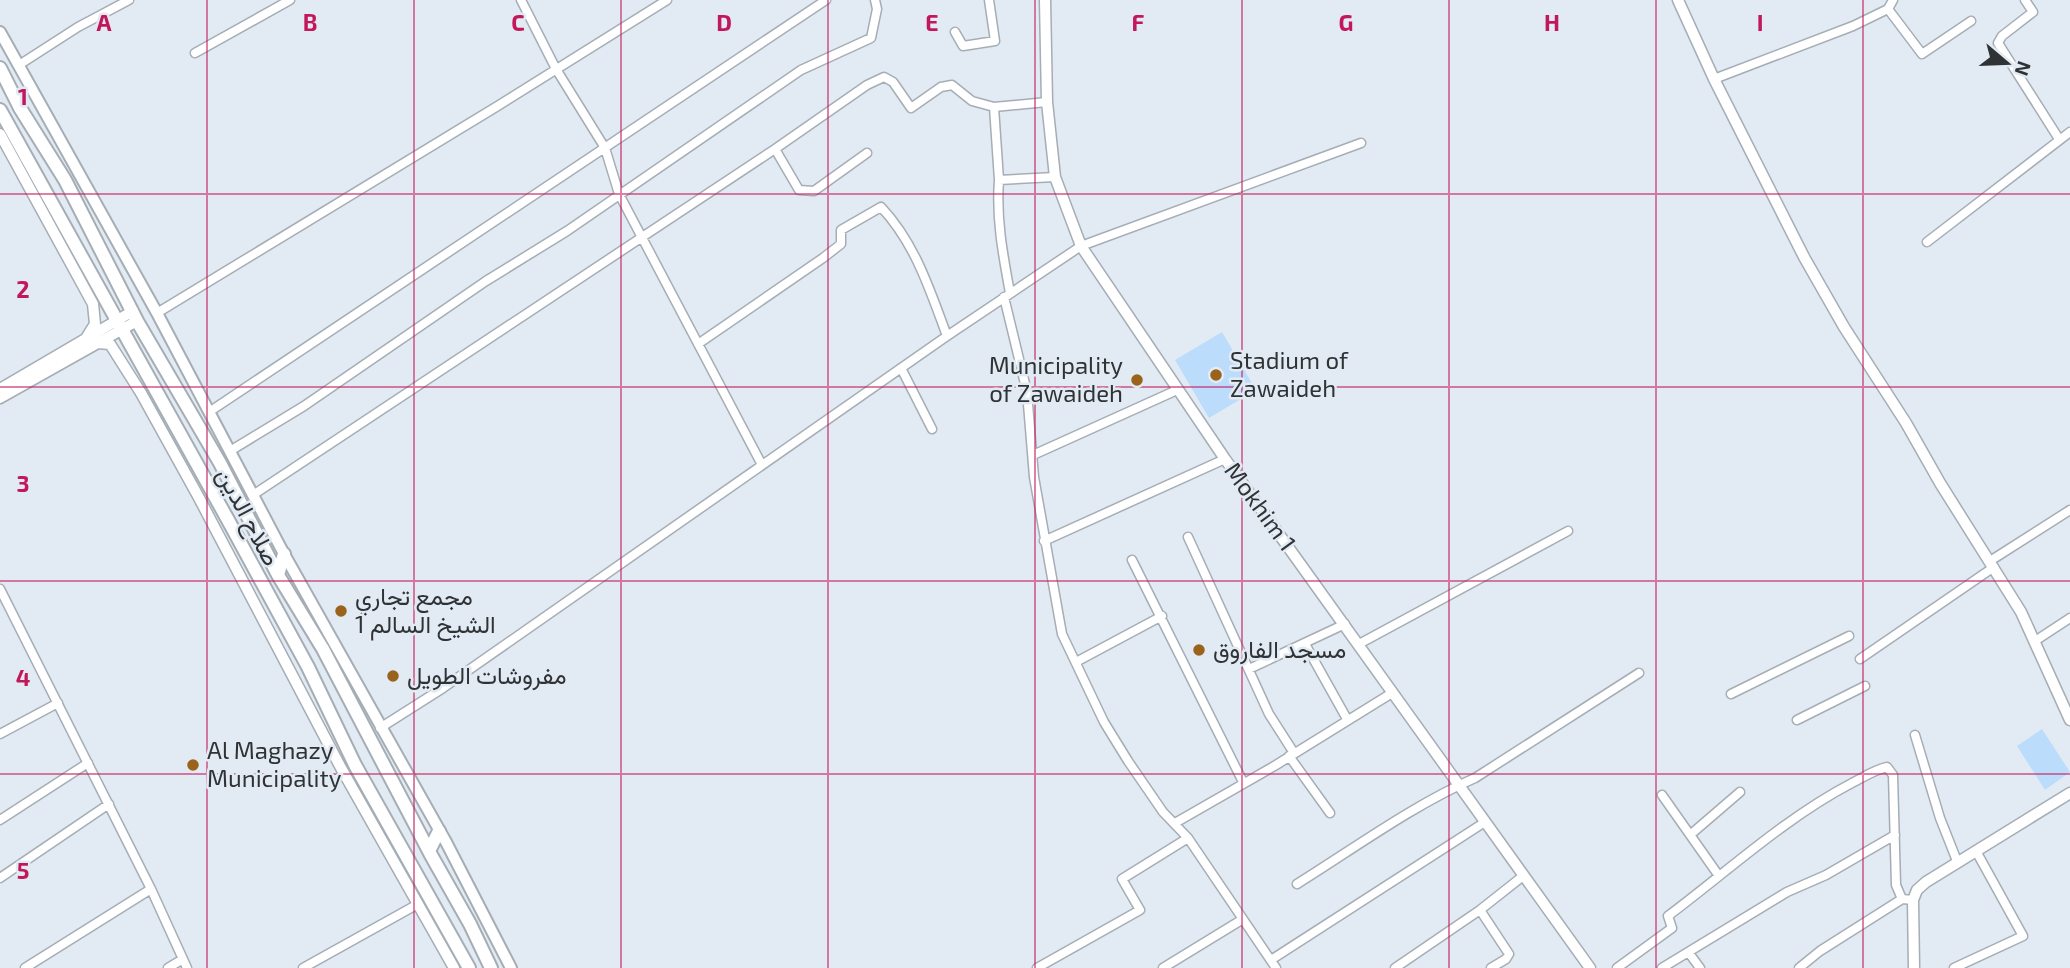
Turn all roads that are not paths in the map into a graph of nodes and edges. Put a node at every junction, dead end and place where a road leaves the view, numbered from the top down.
1 (129, 0) edge
2 (290, 0) edge
3 (521, 0) edge
4 (667, 0) edge
5 (826, 0) edge
6 (876, 0) edge
7 (989, 0) edge
8 (1045, 0) edge
9 (1678, 0) edge
10 (1893, 0) edge
11 (2025, 0) edge
12 (1888, 9) junction
13 (1971, 21) dead end
14 (0, 32) edge
15 (955, 32) dead end
16 (195, 53) dead end
17 (19, 65) junction
18 (0, 68) edge
19 (556, 69) junction
20 (1714, 79) junction
21 (1047, 102) junction
22 (994, 107) junction
23 (2, 119) edge
24 (2070, 132) edge
25 (0, 134) edge
26 (2059, 139) junction
27 (1361, 143) dead end
28 (605, 148) junction
29 (775, 149) junction
30 (867, 153) dead end
31 (1055, 177) junction
32 (999, 180) junction
33 (619, 194) junction
34 (642, 237) junction
35 (1927, 242) dead end
36 (1080, 246) junction
37 (1007, 295) junction
38 (157, 313) junction
39 (135, 316) junction
40 (119, 325) junction
41 (947, 336) junction
42 (85, 340) junction
43 (97, 343) junction
44 (698, 344) junction
45 (901, 368) junction
46 (0, 388) edge
47 (1177, 390) junction
48 (0, 398) edge
49 (209, 412) junction
50 (932, 429) dead end
51 (230, 451) junction
52 (1033, 455) junction
53 (1225, 458) junction
54 (762, 465) junction
55 (253, 495) junction
56 (2070, 510) edge
57 (1568, 531) dead end
58 (1188, 537) dead end
59 (1044, 541) junction
60 (284, 554) junction
61 (1132, 560) dead end
62 (1992, 564) junction
63 (278, 575) junction
64 (0, 589) edge
65 (1162, 617) junction
66 (2070, 618) edge
67 (1345, 624) junction
68 (1849, 636) dead end
69 (2035, 641) junction
70 (1305, 644) junction
71 (1359, 644) junction
72 (1860, 659) dead end
73 (1076, 662) junction
74 (1250, 669) junction
75 (1639, 673) dead end
76 (1865, 686) dead end
77 (1392, 692) junction
78 (1731, 694) dead end
79 (58, 703) junction
80 (1347, 719) junction
81 (1797, 720) dead end
82 (2070, 720) edge
83 (380, 728) junction
84 (0, 734) edge
85 (1916, 735) dead end
86 (1292, 755) junction
87 (88, 763) junction
88 (1243, 782) junction
89 (1459, 785) junction
90 (1740, 792) dead end
91 (2070, 793) edge
92 (1662, 795) dead end
93 (109, 804) junction
94 (1330, 813) dead end
95 (0, 820) edge
96 (1175, 822) junction
97 (1485, 822) junction
98 (439, 831) junction
99 (1690, 835) junction
100 (1895, 835) junction
101 (1188, 838) junction
102 (429, 851) junction
103 (1976, 851) junction
104 (1957, 861) junction
105 (1522, 876) junction
106 (1719, 876) junction
107 (0, 878) edge
108 (1297, 884) dead end
109 (151, 889) junction
110 (1902, 899) junction
111 (1913, 900) junction
112 (418, 904) junction
113 (1480, 910) junction
114 (1243, 919) junction
115 (1689, 953) junction
116 (183, 959) junction
117 (1273, 964) edge
118 (36, 965) edge
119 (25, 968) edge
120 (168, 968) edge
121 (187, 968) edge
122 (303, 968) edge
123 (454, 968) edge
124 (469, 968) edge
125 (491, 968) edge
126 (511, 968) edge
127 (1037, 968) edge
128 (1163, 968) edge
129 (1395, 968) edge
130 (1491, 968) edge
131 (1590, 968) edge
132 (1617, 968) edge
133 (1662, 968) edge
134 (1700, 968) edge
135 (1799, 968) edge
136 (1914, 968) edge
137 (1954, 968) edge

1 - 17 street
2 - 16 street
3 - 19 street
4 - 19 street
5 - 28 street
6 - 33 street
7 - 15 street
8 - 21 street, Mokhim 1
9 - 20 street
10 - 12 street
11 - 26 street
12 - 13 street
12 - 20 street
14 - 17 main road
17 - 38 main road
18 - 39 highway, صلاح الدين
19 - 28 street
19 - 38 street
20 - 62 street
21 - 22 street
21 - 31 street, Mokhim 1
22 - 29 street
22 - 32 street
23 - 40 highway, صلاح الدين
24 - 26 street
25 - 42 street
26 - 35 street
27 - 36 street
28 - 33 street
28 - 49 street
29 - 30 street
29 - 34 street
31 - 32 street
31 - 36 street, Mokhim 1
32 - 37 street
33 - 34 street
33 - 51 street
34 - 44 street
34 - 55 street
36 - 37 street
36 - 47 street, Mokhim 1
37 - 41 street
37 - 52 street
38 - 49 main road
39 - 40 street
39 - 63 highway, صلاح الدين
40 - 42 street
40 - 43 street
40 - 124 highway, صلاح الدين
41 - 44 street
41 - 45 street
42 - 46 street
43 - 48 street
43 - 112 street
44 - 54 street
45 - 50 street
45 - 54 street
47 - 52 street
47 - 53 street, Mokhim 1
49 - 51 main road
51 - 55 main road
52 - 59 street
53 - 59 street
53 - 67 street, Mokhim 1
54 - 83 street
55 - 60 main road
56 - 62 street
57 - 71 street
58 - 74 street
59 - 73 street
60 - 63 highway
60 - 83 main road
61 - 65 street
62 - 69 street
62 - 72 street
63 - 102 highway, صلاح الدين
64 - 79 street
65 - 73 street
65 - 88 street
66 - 69 street
67 - 70 street
67 - 71 street, Mokhim 1
68 - 78 street
69 - 82 street
70 - 74 street
70 - 80 street
71 - 77 street, Mokhim 1
73 - 96 street
74 - 86 street
75 - 89 street
76 - 81 street
77 - 80 street
77 - 89 street, Mokhim 1
79 - 84 street
79 - 87 street
80 - 86 street
83 - 98 main road
85 - 104 street
86 - 88 street
86 - 94 street
87 - 93 street
87 - 95 street
88 - 96 street
89 - 97 street, Mokhim 1
89 - 108 street
90 - 99 street
91 - 103 street
92 - 99 street
93 - 107 street
93 - 109 street
96 - 101 street
97 - 105 street, Mokhim 1
97 - 117 street
98 - 102 highway
98 - 126 main road
99 - 106 street
100 - 106 street
100 - 110 street
100 - 115 street
101 - 114 street
101 - 127 street
102 - 125 highway, صلاح الدين
103 - 104 street
103 - 137 street
104 - 111 street
105 - 113 street
105 - 131 street, Mokhim 1
106 - 132 street
109 - 116 street
109 - 118 street
110 - 111 street
110 - 135 street
111 - 136 street
112 - 122 street
112 - 123 street
113 - 129 street
113 - 130 street
114 - 117 street
114 - 128 street
115 - 133 street
115 - 134 street
116 - 120 street
116 - 121 street
118 - 119 street

